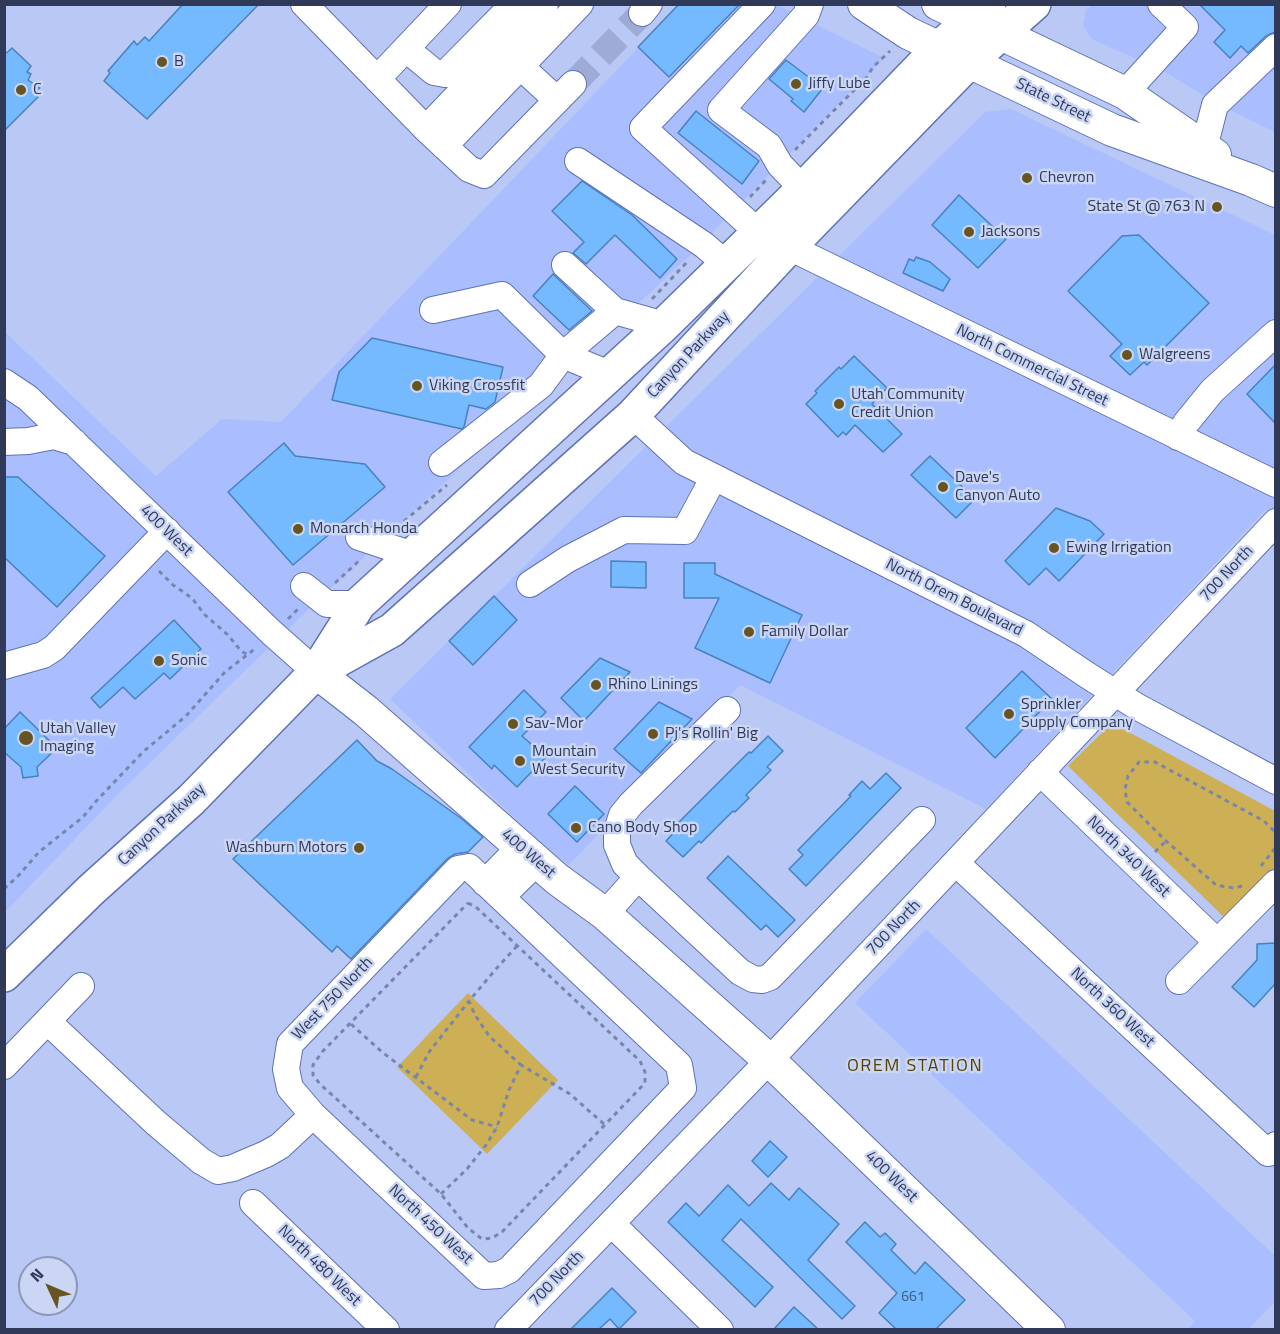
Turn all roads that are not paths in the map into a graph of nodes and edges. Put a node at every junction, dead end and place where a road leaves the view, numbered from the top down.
1 (304, 4) edge
2 (448, 4) edge
3 (514, 4) edge
4 (546, 4) edge
5 (580, 4) edge
6 (762, 4) edge
7 (810, 4) edge
8 (864, 4) edge
9 (938, 4) edge
10 (1034, 4) edge
11 (1161, 4) edge
12 (987, 20) edge
13 (940, 47) junction
14 (1275, 47) edge
15 (406, 49) junction
16 (502, 49) junction
17 (969, 62) junction
18 (521, 67) junction
19 (377, 79) junction
20 (1125, 93) junction
21 (435, 138) junction
22 (1204, 148) junction
23 (578, 161) dead end
24 (1263, 185) edge
25 (803, 189) junction
26 (758, 232) junction
27 (789, 247) junction
28 (726, 264) junction
29 (565, 265) dead end
30 (433, 310) dead end
31 (615, 311) junction
32 (664, 325) junction
33 (1275, 333) edge
34 (563, 355) junction
35 (609, 374) junction
36 (4, 382) edge
37 (633, 415) junction
38 (1178, 437) junction
39 (4, 442) edge
40 (74, 442) junction
41 (442, 463) dead end
42 (714, 477) junction
43 (1275, 484) edge
44 (1275, 522) edge
45 (166, 531) junction
46 (359, 537) dead end
47 (413, 555) junction
48 (530, 584) dead end
49 (304, 586) dead end
50 (359, 604) junction
51 (4, 666) edge
52 (316, 672) junction
53 (1115, 693) junction
54 (727, 710) dead end
55 (1040, 772) junction
56 (1275, 781) edge
57 (922, 820) dead end
58 (528, 855) junction
59 (956, 863) junction
60 (638, 877) junction
61 (1266, 877) edge
62 (493, 890) junction
63 (605, 915) junction
64 (1217, 942) junction
65 (4, 975) edge
66 (1179, 981) dead end
67 (81, 986) dead end
68 (48, 1022) junction
69 (769, 1060) junction
70 (4, 1066) edge
71 (313, 1115) junction
72 (1272, 1149) edge
73 (253, 1203) dead end
74 (612, 1224) junction
75 (523, 1256) junction
76 (552, 1284) junction
77 (386, 1329) edge
78 (508, 1329) edge
79 (720, 1329) edge
80 (1049, 1329) edge

1 - 19 street
2 - 15 street
3 - 15 street
4 - 16 street
5 - 18 street
6 - 26 street
7 - 25 street
8 - 13 main road, State Street
9 - 12 main road, State Street
10 - 12 highway, Canyon Parkway
11 - 20 street
12 - 13 highway, Canyon Parkway
12 - 17 highway, Canyon Parkway
12 - 20 main road, State Street
13 - 17 main road, State Street
13 - 25 highway, Canyon Parkway
14 - 22 street
15 - 19 street
16 - 18 street
16 - 21 street
17 - 24 main road, State Street
17 - 27 highway, Canyon Parkway
18 - 21 street
18 - 21 street
19 - 21 street
20 - 22 main road, State Street
22 - 24 main road, State Street
23 - 28 street
25 - 26 highway, Canyon Parkway
26 - 28 highway, Canyon Parkway
27 - 37 highway, Canyon Parkway
27 - 38 street, North Commercial Street
28 - 32 highway, Canyon Parkway
29 - 31 street
30 - 34 street
31 - 32 street
31 - 34 street
32 - 35 highway, Canyon Parkway
33 - 38 street
34 - 35 street
34 - 41 street
35 - 47 highway, Canyon Parkway
36 - 40 street, 400 West
37 - 42 street, North Orem Boulevard
37 - 52 highway, Canyon Parkway
38 - 43 street, North Commercial Street
39 - 40 street
40 - 45 street, 400 West
42 - 48 street
42 - 53 street, North Orem Boulevard
44 - 53 street, 700 North
45 - 51 street
45 - 52 street, 400 West
46 - 47 street
47 - 50 highway, Canyon Parkway
49 - 50 street
50 - 52 highway, Canyon Parkway
52 - 58 main road, 400 West
52 - 65 highway, Canyon Parkway
53 - 55 street, 700 North
53 - 56 street, North Orem Boulevard
54 - 60 street
55 - 59 street, 700 North
55 - 64 street, North 340 West
57 - 60 street
58 - 62 street
58 - 63 main road, 400 West
59 - 69 street, 700 North
59 - 72 street, North 360 West
60 - 63 street
61 - 64 street
62 - 71 street, West 750 North
62 - 75 street
63 - 69 main road, 400 West
64 - 66 street
67 - 68 street
68 - 70 street
68 - 71 street
69 - 74 street, 700 North
69 - 80 main road, 400 West
71 - 75 street, North 450 West
73 - 77 street, North 480 West
74 - 76 street, 700 North
74 - 79 street
75 - 76 street
76 - 78 street, 700 North

